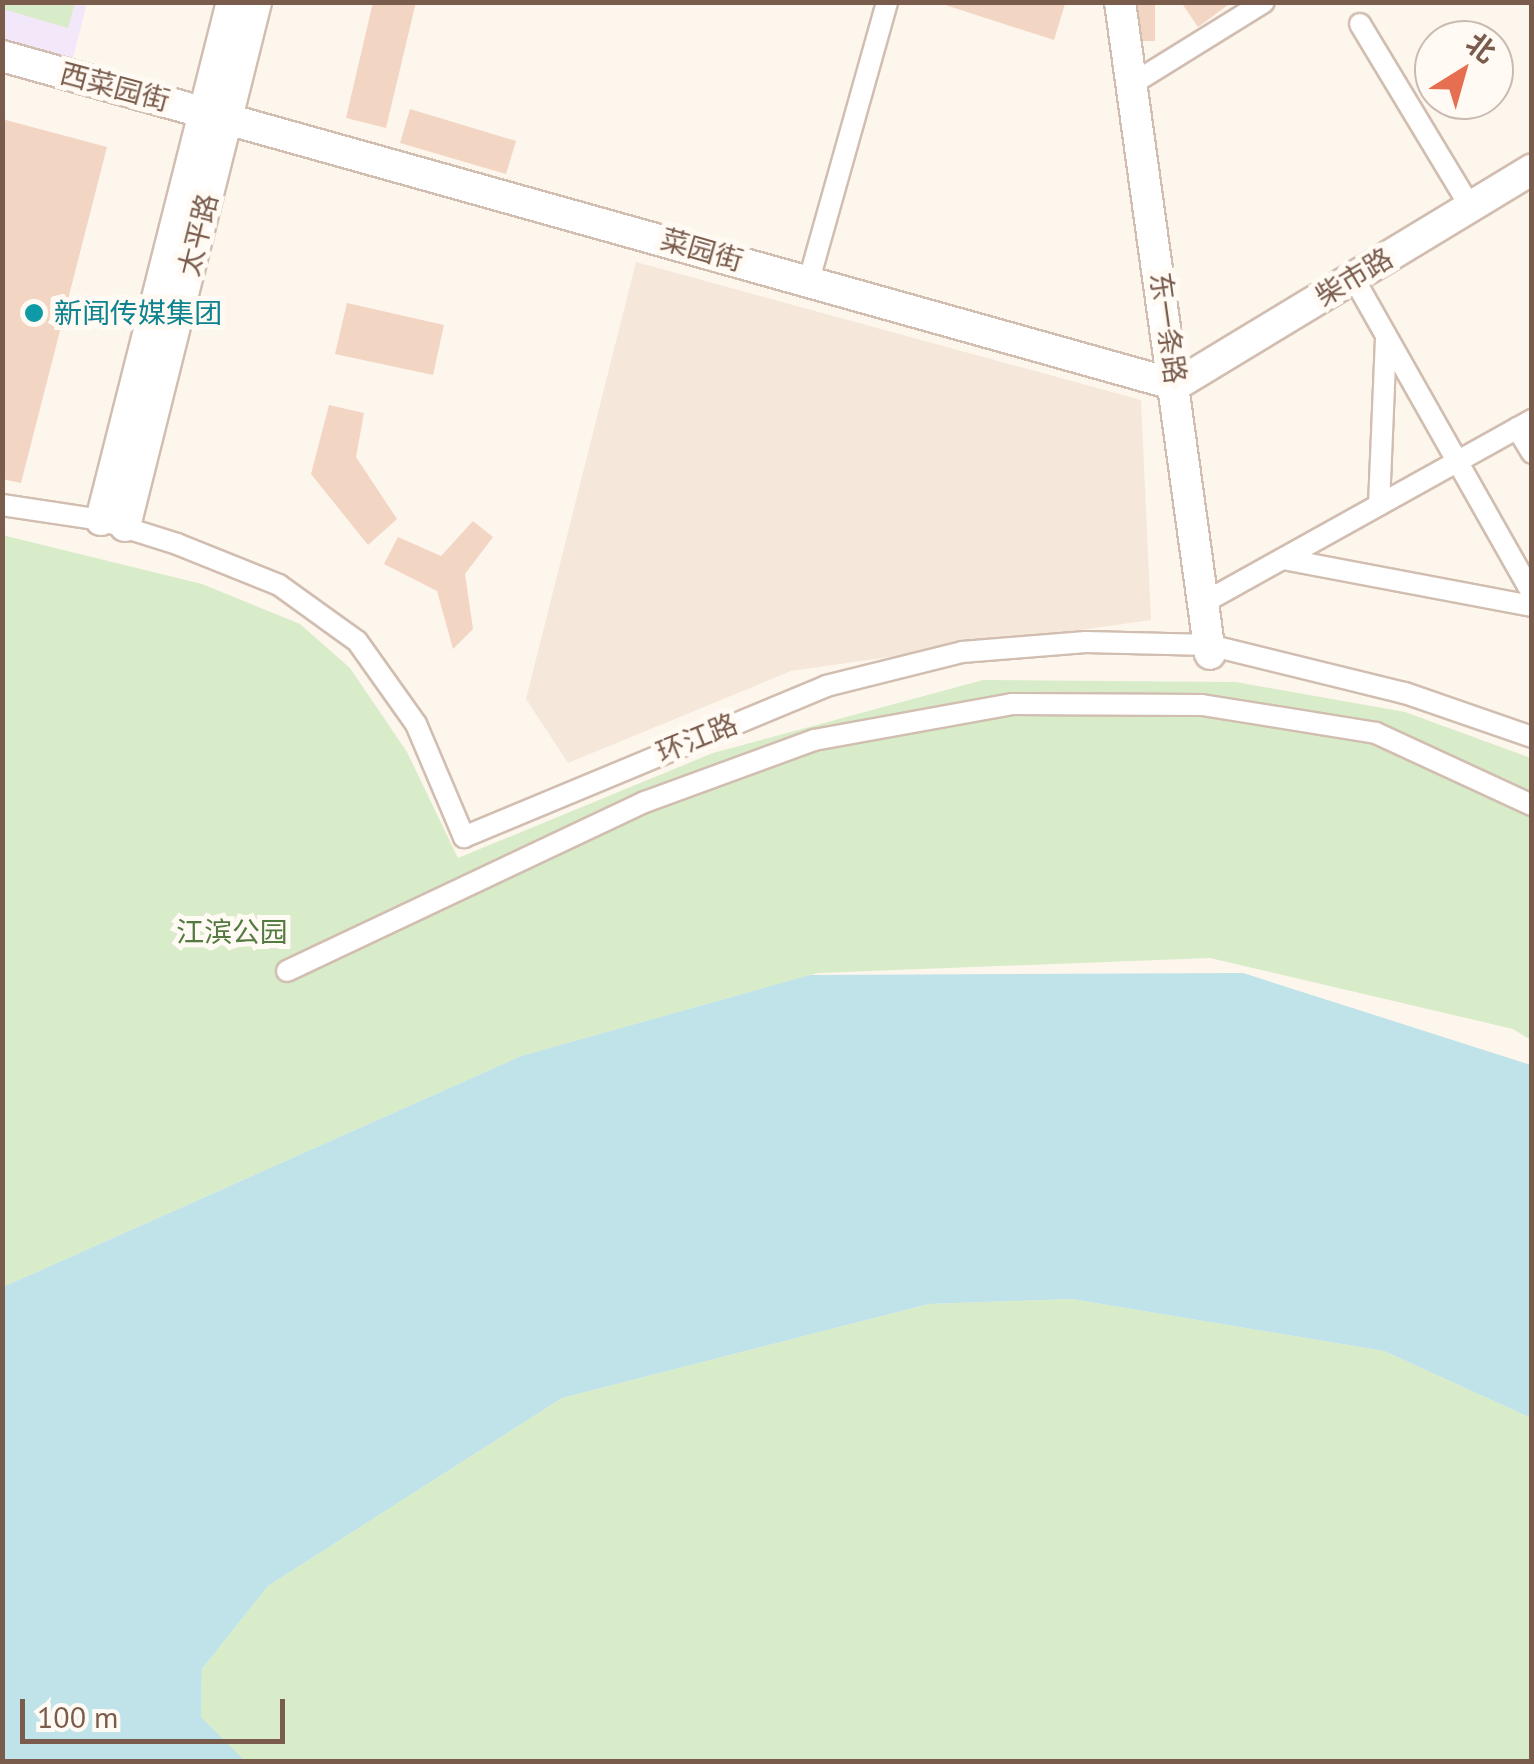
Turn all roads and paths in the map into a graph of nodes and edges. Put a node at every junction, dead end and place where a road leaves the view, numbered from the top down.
1 (232, 2) edge
2 (256, 2) edge
3 (887, 2) edge
4 (1120, 2) edge
5 (1264, 2) edge
6 (1360, 24) dead end
7 (2, 56) edge
8 (1132, 84) junction
9 (216, 114) junction
10 (1532, 169) edge
11 (1470, 206) junction
12 (1353, 277) junction
13 (809, 280) junction
14 (1386, 337) junction
15 (1176, 384) junction
16 (1524, 424) edge
17 (1532, 454) edge
18 (1456, 462) junction
19 (2, 505) edge
20 (1378, 505) junction
21 (113, 523) junction
22 (1282, 559) junction
23 (1532, 594) edge
24 (1204, 603) junction
25 (1532, 606) edge
26 (1209, 650) junction
27 (1532, 737) edge
28 (1532, 805) edge
29 (287, 971) dead end

1 - 9 street, 太平路
2 - 9 street, 太平路
3 - 13 street
4 - 8 street, 东一条路
5 - 8 street
6 - 11 street
7 - 9 street, 西菜园街
8 - 15 street, 东一条路
9 - 13 street, 菜园街
9 - 21 street, 太平路
10 - 11 street, 柴市路
11 - 12 street, 柴市路
12 - 14 street
12 - 15 street, 柴市路
13 - 15 street, 菜园街
14 - 18 street
14 - 20 street
15 - 24 street, 东一条路
16 - 17 street
16 - 18 street
18 - 20 street
18 - 23 street
19 - 21 street, 环江路
20 - 22 street
21 - 26 street, 环江路
22 - 24 street
22 - 25 street
24 - 26 street, 东一条路
26 - 27 street, 环江路
28 - 29 street

